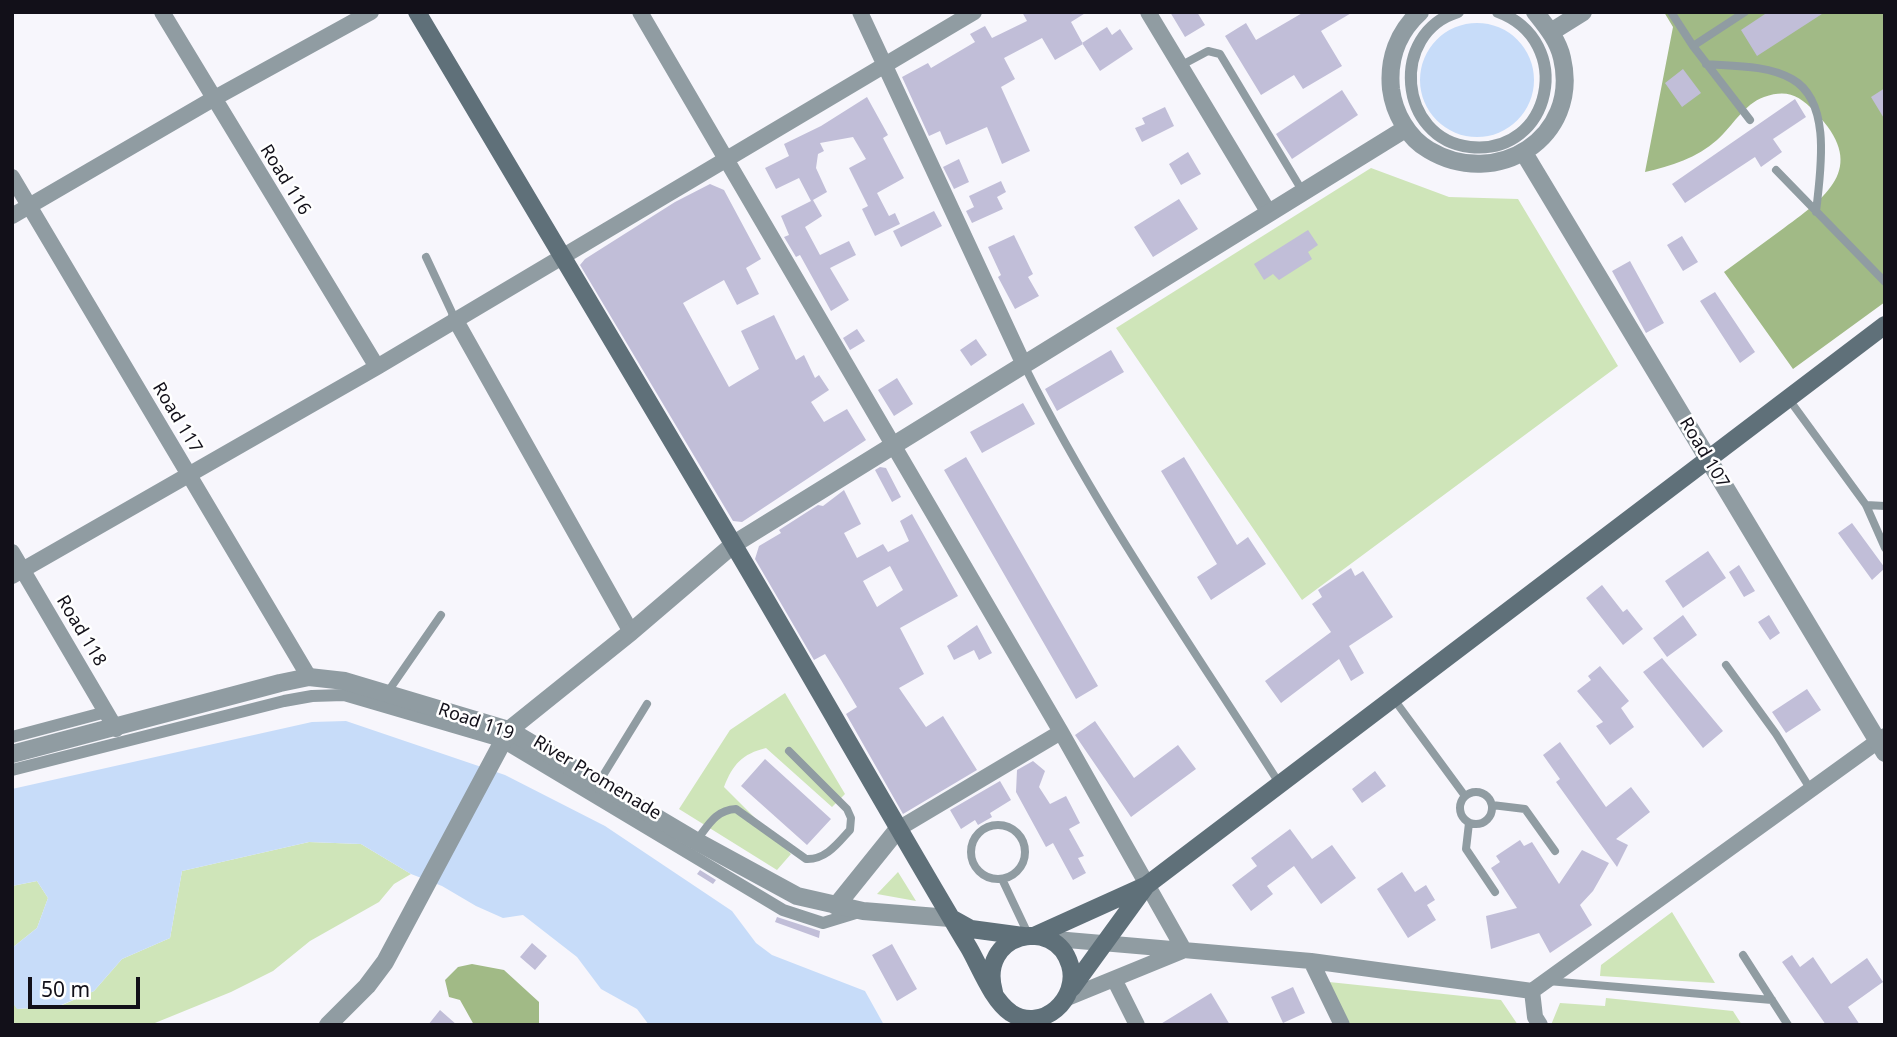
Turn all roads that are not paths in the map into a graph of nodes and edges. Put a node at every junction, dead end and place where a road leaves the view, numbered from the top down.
1 (162, 12) edge
2 (371, 12) edge
3 (417, 12) edge
4 (640, 12) edge
5 (860, 12) edge
6 (974, 12) edge
7 (1148, 12) edge
8 (1420, 12) edge
9 (1458, 12) edge
10 (1498, 12) edge
11 (1535, 12) edge
12 (1583, 12) edge
13 (1671, 12) edge
14 (1745, 12) edge
15 (1552, 32) junction
16 (1693, 46) junction
17 (1706, 64) junction
18 (1180, 65) junction
19 (886, 66) junction
20 (213, 99) junction
21 (1750, 120) dead end
22 (1405, 129) junction
23 (1524, 153) junction
24 (725, 162) junction
25 (1776, 170) dead end
26 (12, 177) edge
27 (1303, 192) junction
28 (29, 206) junction
29 (1816, 212) junction
30 (1269, 213) junction
31 (12, 216) edge
32 (426, 257) dead end
33 (561, 257) junction
34 (1885, 282) edge
35 (456, 319) junction
36 (1885, 325) edge
37 (1024, 365) junction
38 (377, 367) junction
39 (1788, 398) junction
40 (892, 446) junction
41 (1708, 459) junction
42 (188, 474) junction
43 (1866, 505) junction
44 (1885, 506) edge
45 (734, 544) junction
46 (1885, 548) edge
47 (12, 552) edge
48 (18, 573) edge
49 (441, 615) dead end
50 (631, 632) junction
51 (1726, 665) dead end
52 (309, 677) junction
53 (387, 693) junction
54 (1393, 698) junction
55 (647, 704) dead end
56 (106, 712) junction
57 (116, 729) junction
58 (1061, 732) junction
59 (12, 737) edge
60 (503, 739) junction
61 (1882, 744) edge
62 (789, 751) dead end
63 (12, 754) edge
64 (12, 770) edge
65 (598, 783) junction
66 (1280, 785) junction
67 (1811, 790) junction
68 (1465, 796) junction
69 (1492, 805) junction
70 (1469, 823) junction
71 (898, 829) junction
72 (696, 841) junction
73 (1555, 851) dead end
74 (1002, 879) junction
75 (1147, 886) junction
76 (1495, 892) dead end
77 (836, 906) junction
78 (863, 911) junction
79 (950, 918) junction
80 (1032, 937) junction
81 (1104, 942) junction
82 (1184, 950) junction
83 (1743, 955) dead end
84 (1311, 961) junction
85 (1114, 979) junction
86 (1548, 981) junction
87 (1532, 991) junction
88 (998, 998) junction
89 (1067, 998) junction
90 (1772, 1000) junction
91 (328, 1025) edge
92 (1014, 1025) edge
93 (1047, 1025) edge
94 (1137, 1025) edge
95 (1342, 1025) edge
96 (1540, 1025) edge
97 (1788, 1025) edge

1 - 20 street, Road 116
2 - 20 street
3 - 33 main road
4 - 24 street
5 - 19 street
6 - 19 street
7 - 18 street
8 - 22 street
9 - 10 street
11 - 15 street
12 - 15 street
13 - 16 lane
14 - 16 lane
15 - 23 street
16 - 17 lane
17 - 21 lane
17 - 29 lane
18 - 27 lane
18 - 30 street
19 - 24 street
19 - 37 street
20 - 28 street
20 - 38 street, Road 116
22 - 23 street
22 - 27 street
23 - 41 street, Road 107
24 - 33 street
24 - 40 street
25 - 29 lane
26 - 28 street, Road 117
27 - 30 street
28 - 31 street
28 - 42 street, Road 117
29 - 34 lane
30 - 37 street
32 - 35 lane
33 - 35 street
33 - 45 main road
35 - 38 street
35 - 50 street
36 - 39 main road
37 - 40 street
37 - 66 lane
38 - 42 street
39 - 41 main road
39 - 43 lane
40 - 45 street
40 - 58 street
41 - 54 main road
41 - 61 street, Road 107
42 - 48 street
42 - 52 street, Road 117
43 - 44 lane
43 - 46 lane
45 - 50 street
45 - 71 main road
47 - 48 street, Road 118
48 - 56 street, Road 118
49 - 53 lane
50 - 60 street
51 - 67 lane
52 - 53 street, Road 119
52 - 57 street, Road 119
53 - 60 street, Road 119
54 - 66 main road
54 - 68 lane
55 - 65 lane
56 - 57 street, Road 118
56 - 59 street
57 - 63 street, Road 119
58 - 71 street
58 - 75 street
60 - 64 street, River Promenade
60 - 65 street, Road 119
60 - 78 street, River Promenade
60 - 91 street
61 - 67 street
62 - 72 lane
65 - 72 street, Road 119
66 - 75 main road
67 - 86 street
68 - 69 lane
68 - 70 lane
69 - 70 lane
69 - 73 lane
70 - 76 lane
71 - 77 street
71 - 79 main road
72 - 77 street, Road 119
74 - 74 lane
74 - 80 lane
75 - 80 main road
75 - 81 main road
75 - 82 street
77 - 78 street, Road 119
78 - 79 street, Road 119
79 - 80 main road
79 - 88 main road
80 - 81 street
80 - 88 main road
80 - 89 main road
81 - 82 street
81 - 89 main road
82 - 84 street
82 - 85 street
83 - 90 lane
84 - 87 street
84 - 95 street
85 - 89 street
85 - 94 street
86 - 87 street
86 - 90 lane
87 - 96 street
88 - 89 main road
88 - 92 main road
89 - 93 main road
90 - 97 lane

